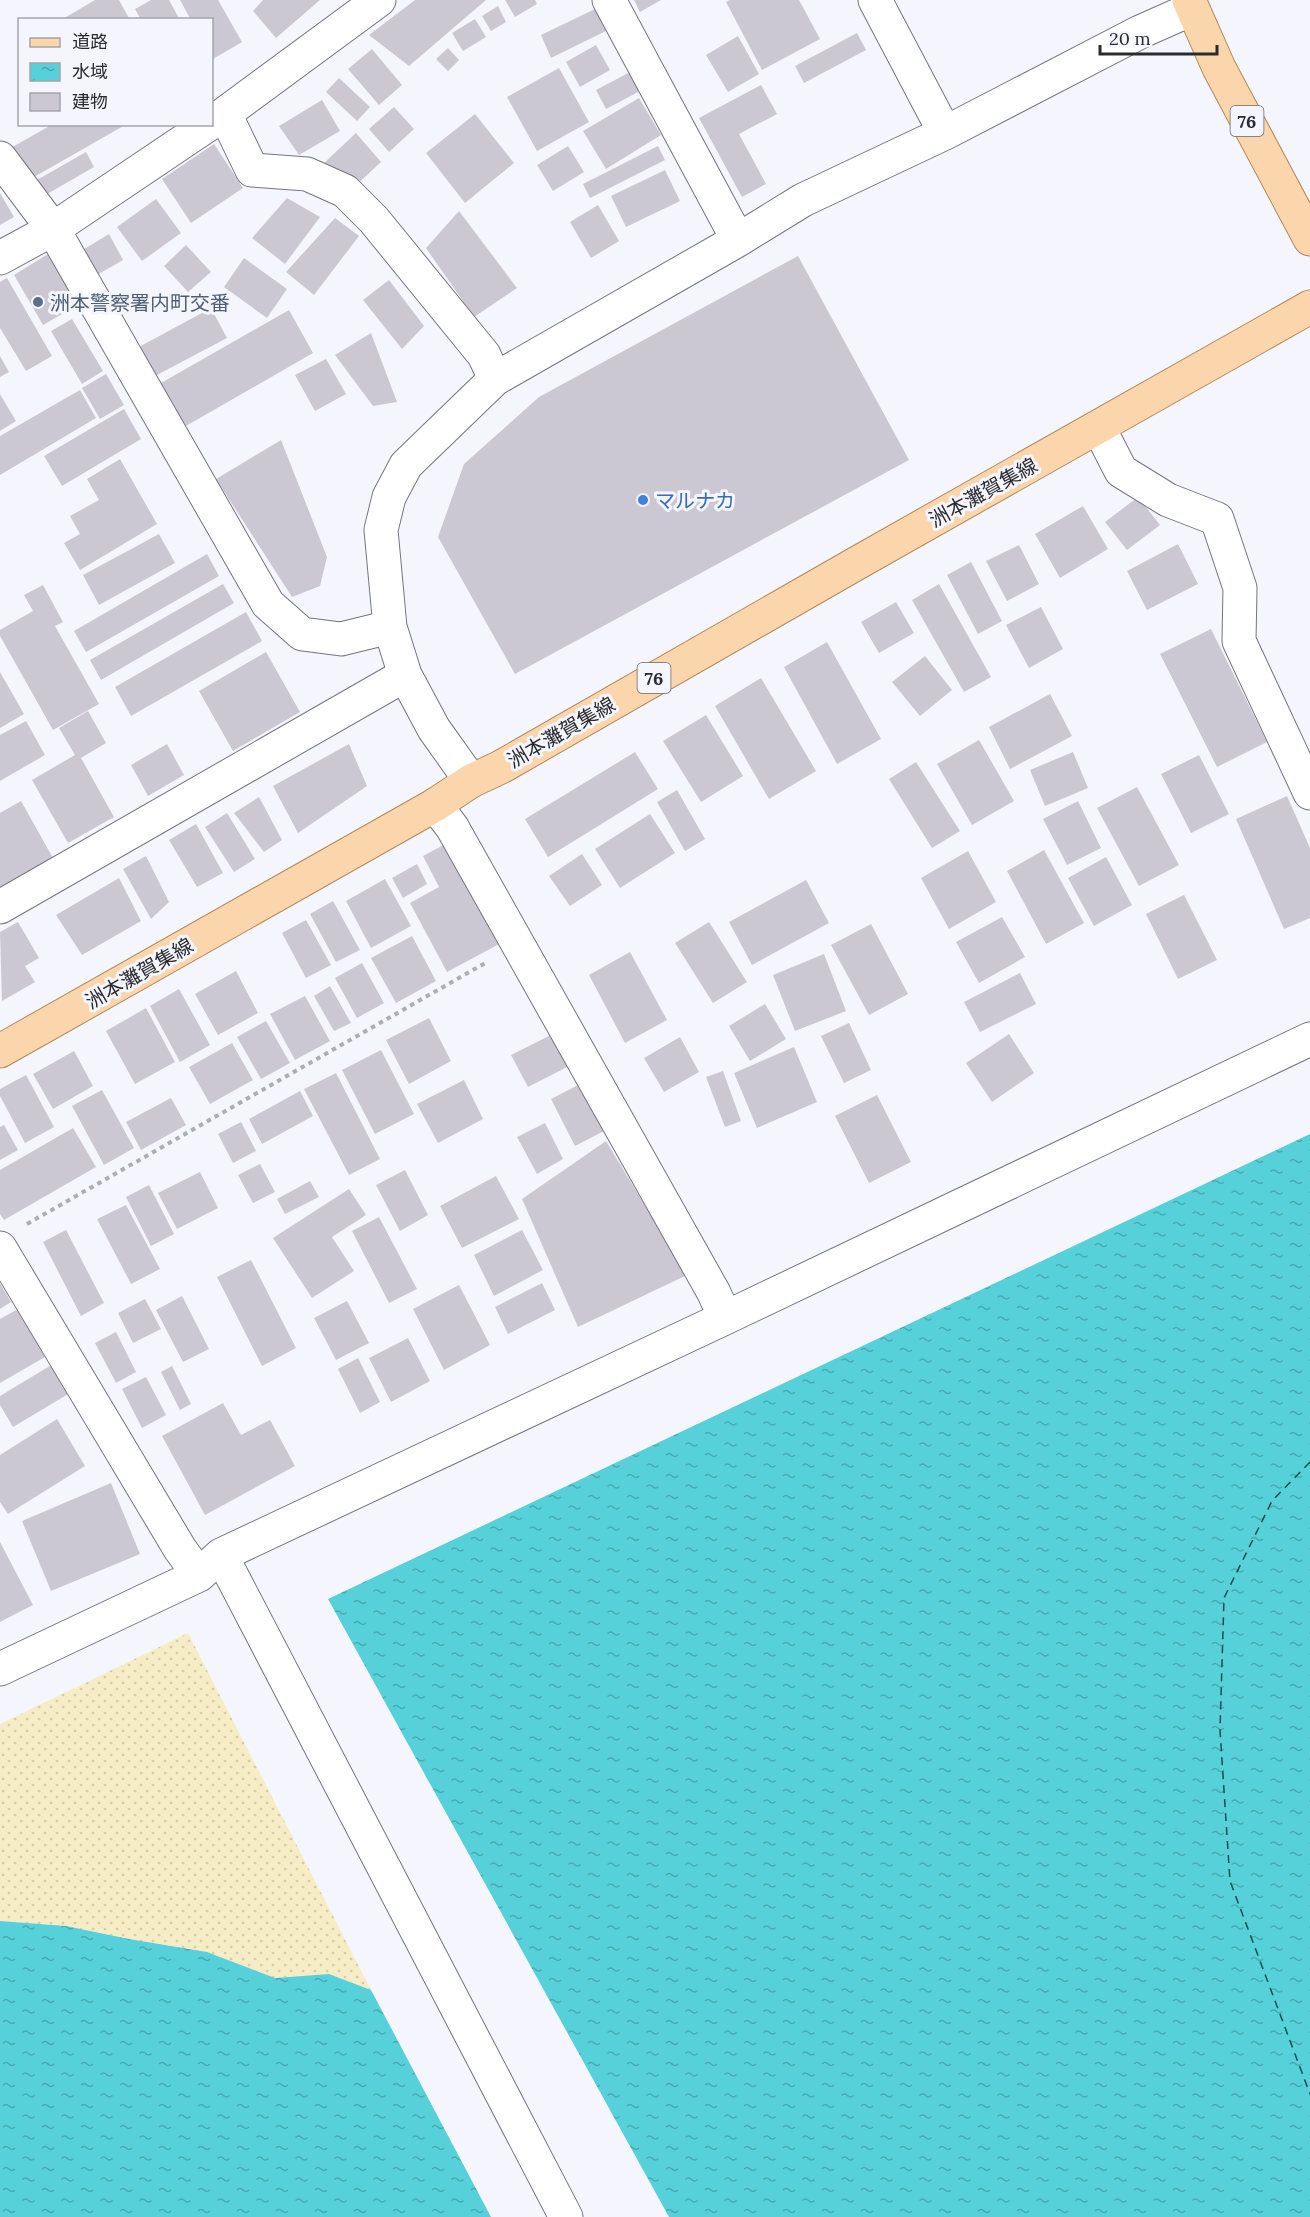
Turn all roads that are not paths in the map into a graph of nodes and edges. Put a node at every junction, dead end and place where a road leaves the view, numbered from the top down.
1 (379, 0) edge
2 (609, 0) edge
3 (875, 0) edge
4 (1190, 4) edge
5 (215, 120) edge
6 (206, 126) edge
7 (945, 133) junction
8 (0, 158) edge
9 (52, 229) junction
10 (1310, 239) edge
11 (738, 240) junction
12 (0, 258) edge
13 (1310, 307) edge
14 (495, 379) junction
15 (1099, 428) junction
16 (390, 627) junction
17 (405, 675) junction
18 (471, 781) junction
19 (1310, 793) edge
20 (435, 805) junction
21 (0, 907) edge
22 (1310, 1039) edge
23 (0, 1051) edge
24 (10, 1238) edge
25 (725, 1318) junction
26 (210, 1565) junction
27 (0, 1670) edge
28 (566, 2217) edge

1 - 5 street
2 - 11 street
3 - 7 street
4 - 7 street
4 - 10 main road, 76
5 - 14 street
6 - 9 street
7 - 11 street
8 - 9 street
9 - 12 street
9 - 16 street
11 - 14 street
13 - 15 main road, 洲本灘賀集線 / 76
14 - 16 street
15 - 18 main road, 洲本灘賀集線 / 76
15 - 19 street
16 - 17 street
17 - 18 street
17 - 21 street
18 - 20 main road, 洲本灘賀集線 / 76
20 - 23 main road, 洲本灘賀集線 / 76
20 - 25 street
22 - 25 street
24 - 26 street
25 - 26 street
26 - 27 street
26 - 28 street

